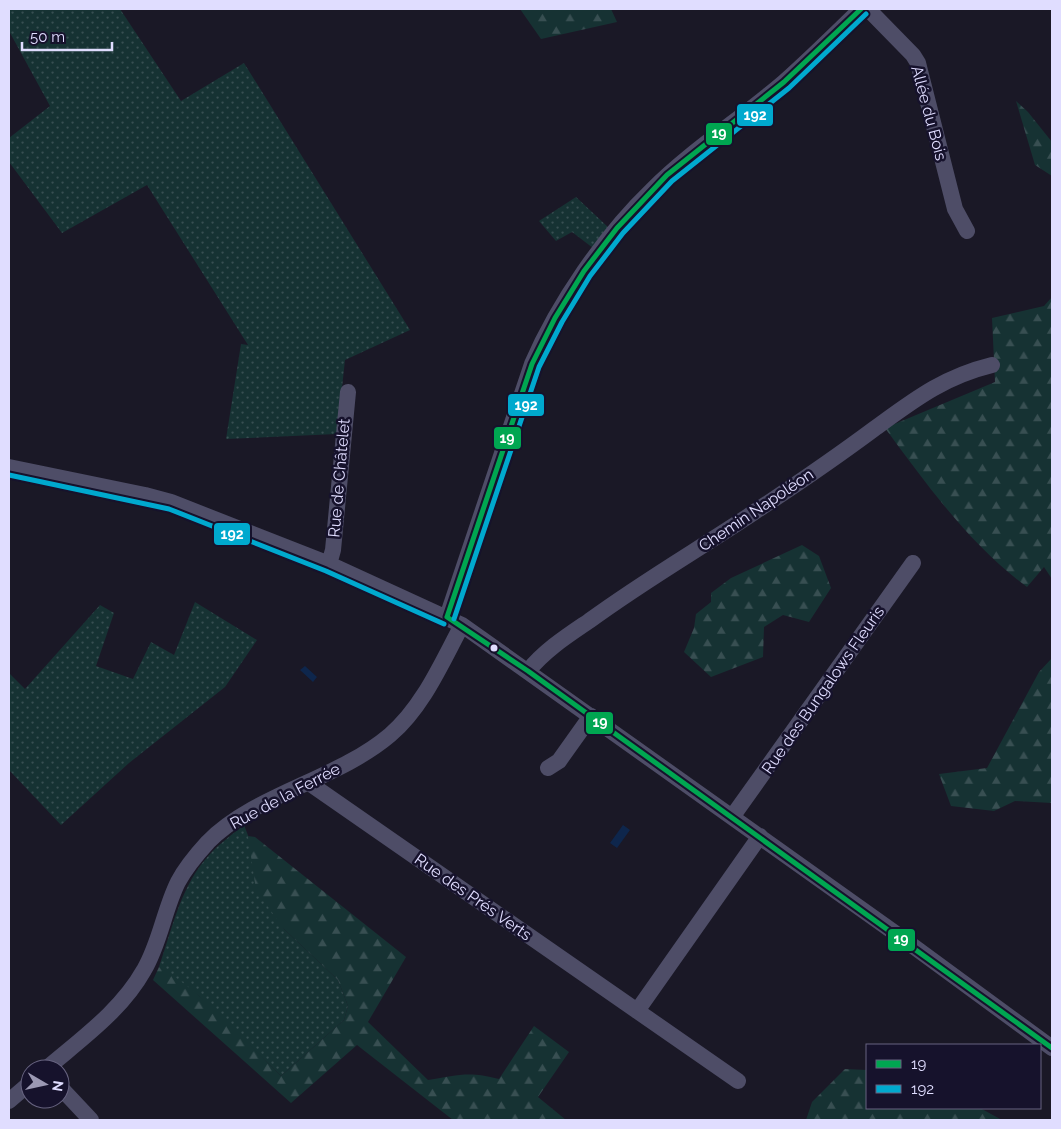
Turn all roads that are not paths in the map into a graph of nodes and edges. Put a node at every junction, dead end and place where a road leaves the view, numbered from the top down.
1 (861, 9) edge
2 (868, 9) edge
3 (966, 230) dead end
4 (992, 365) dead end
5 (348, 392) dead end
6 (9, 467) edge
7 (913, 563) dead end
8 (329, 564) junction
9 (447, 617) junction
10 (462, 625) junction
11 (528, 670) junction
12 (591, 716) junction
13 (548, 768) dead end
14 (309, 783) junction
15 (732, 817) junction
16 (760, 836) junction
17 (637, 1012) junction
18 (1052, 1048) edge
19 (57, 1059) edge
20 (738, 1081) dead end
21 (20, 1092) edge
22 (70, 1098) edge
23 (9, 1101) edge
24 (91, 1120) edge

1 - 9 street
2 - 3 street, Allée du Bois
4 - 11 street, Chemin Napoléon
5 - 8 street, Rue de Châtelet
6 - 8 street, Rue de Châtelet
7 - 15 street, Rue des Bungalows Fleuris
8 - 9 street, Rue de Châtelet
9 - 10 street, Rue de Châtelet
10 - 11 street, Rue de Châtelet
10 - 14 street, Rue de la Ferrée
11 - 12 street, Rue de Châtelet
12 - 13 street
12 - 15 street, Rue de Châtelet
14 - 17 street, Rue des Prés Verts
14 - 19 street, Rue de la Ferrée
15 - 16 street, Rue de Châtelet
16 - 17 street
16 - 18 street, Rue de Châtelet
17 - 20 street, Rue des Prés Verts
21 - 23 street
22 - 24 street

